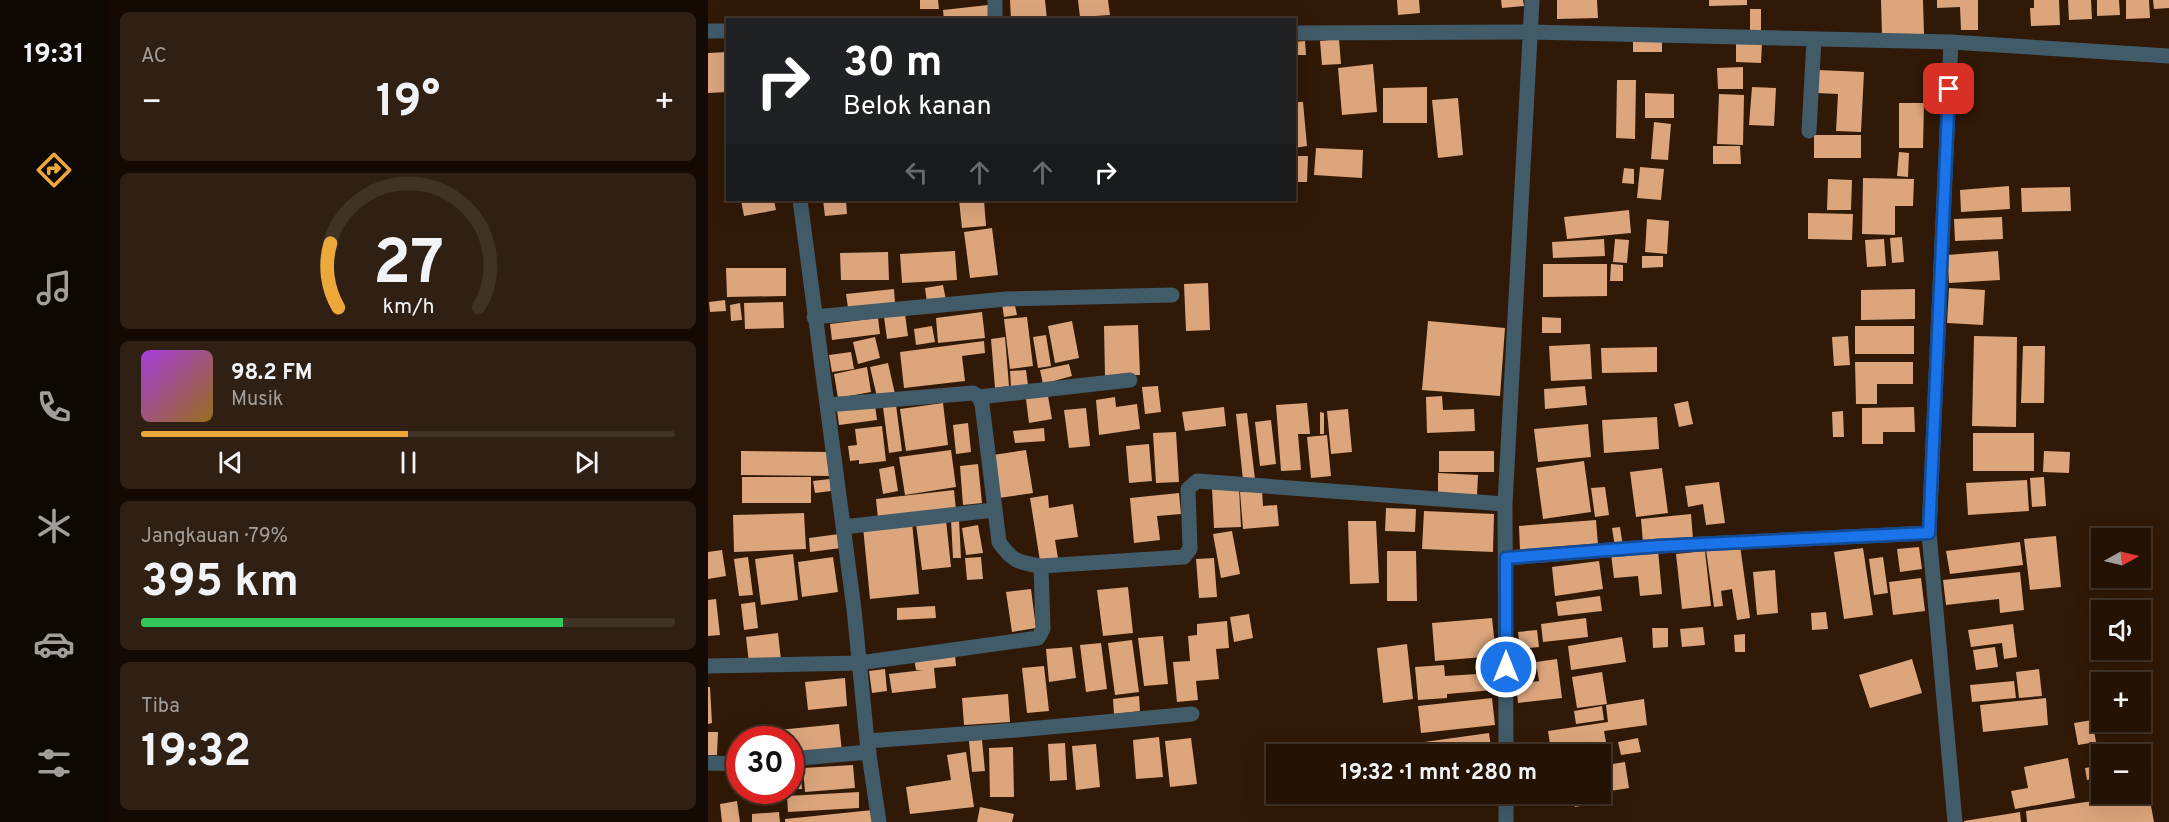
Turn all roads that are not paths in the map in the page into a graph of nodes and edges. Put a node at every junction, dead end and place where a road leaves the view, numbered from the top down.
1 (995, 0) edge
2 (1532, 0) edge
3 (995, 18) edge
4 (708, 31) edge
5 (726, 31) edge
6 (1531, 32) junction
7 (1296, 33) edge
8 (1814, 39) junction
9 (1951, 42) junction
10 (2169, 56) edge
11 (1809, 131) dead end
12 (800, 201) edge
13 (1172, 295) dead end
14 (814, 317) junction
15 (1130, 380) dead end
16 (979, 397) junction
17 (827, 405) junction
18 (1505, 504) junction
19 (994, 510) junction
20 (843, 527) junction
21 (1929, 533) junction
22 (1506, 558) junction
23 (1041, 566) junction
24 (859, 663) junction
25 (708, 666) edge
26 (1192, 714) dead end
27 (1506, 744) edge
28 (868, 746) junction
29 (804, 757) edge
30 (708, 763) edge
31 (726, 764) edge
32 (1506, 804) edge
33 (879, 822) edge
34 (1506, 822) edge
35 (1955, 822) edge

1 - 3 street
2 - 6 street
4 - 5 street
6 - 7 street
6 - 8 street
6 - 18 street
8 - 9 street
8 - 11 street
9 - 10 street
9 - 21 street
12 - 14 street
13 - 14 street
14 - 17 street
15 - 16 street
16 - 17 street
16 - 19 street
17 - 20 street
18 - 22 street
18 - 23 street
19 - 20 street
19 - 23 street
20 - 24 street
21 - 22 street
21 - 35 street
22 - 27 street
23 - 24 street
24 - 25 street
24 - 28 street
26 - 28 street
28 - 29 street
28 - 33 street
30 - 31 street
32 - 34 street

